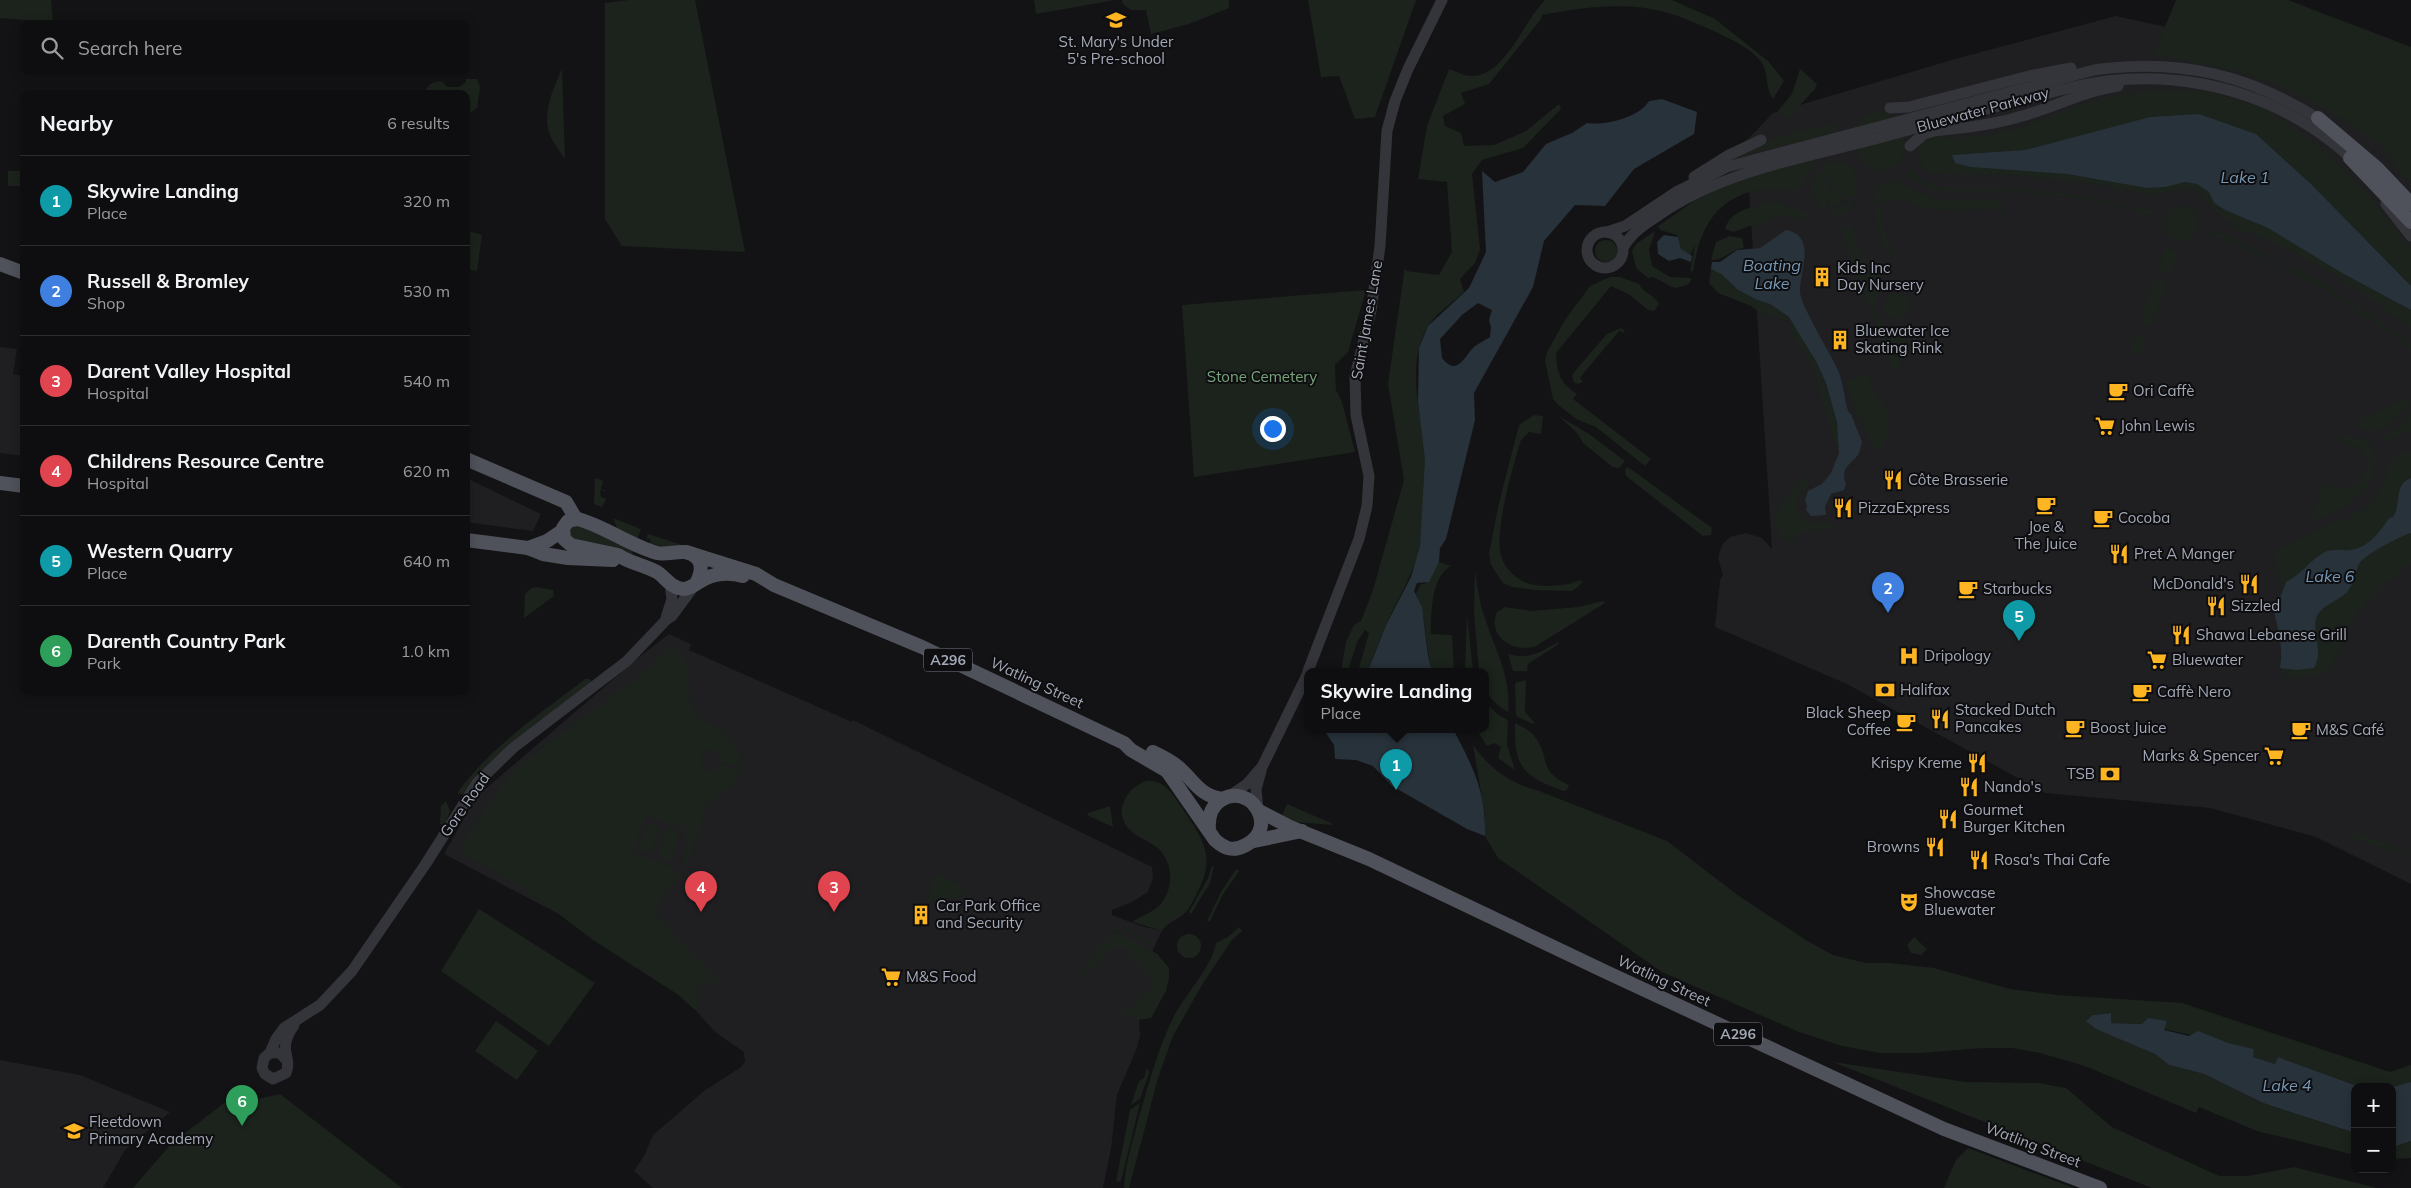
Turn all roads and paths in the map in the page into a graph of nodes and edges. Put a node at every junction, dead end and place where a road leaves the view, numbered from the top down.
1 (1442, 0) edge
2 (2175, 66) junction
3 (2160, 79) junction
4 (1890, 108) dead end
5 (1940, 116) junction
6 (2318, 118) junction
7 (1761, 140) dead end
8 (1910, 146) dead end
9 (2350, 158) junction
10 (1676, 192) junction
11 (2411, 194) edge
12 (2411, 204) edge
13 (2411, 222) edge
14 (1607, 232) junction
15 (2411, 236) edge
16 (1623, 248) junction
17 (0, 264) edge
18 (20, 272) edge
19 (470, 461) edge
20 (0, 475) edge
21 (20, 478) edge
22 (0, 483) edge
23 (20, 486) edge
24 (554, 496) junction
25 (576, 519) junction
26 (562, 530) junction
27 (470, 541) edge
28 (528, 548) junction
29 (686, 552) junction
30 (623, 559) junction
31 (770, 583) junction
32 (670, 584) junction
33 (695, 585) junction
34 (666, 620) junction
35 (1310, 668) edge
36 (1304, 681) edge
37 (1124, 743) junction
38 (1262, 767) junction
39 (1226, 798) junction
40 (1258, 810) junction
41 (1209, 830) junction
42 (1302, 831) junction
43 (1254, 841) junction
44 (297, 1021) junction
45 (270, 1053) junction
46 (287, 1060) junction
47 (2100, 1188) edge

1 - 35 street, Saint James Lane
2 - 4 street
2 - 5 street, Bluewater Parkway
2 - 6 street, Bluewater Parkway
3 - 5 street, Bluewater Parkway
3 - 8 street
3 - 9 street, Bluewater Parkway
5 - 10 street, Bluewater Parkway
5 - 16 street, Bluewater Parkway
6 - 11 street, Bluewater Parkway
6 - 12 main road
7 - 10 street
9 - 13 main road
9 - 15 street, Bluewater Parkway
10 - 14 street, Bluewater Parkway
14 - 16 street
14 - 16 street
17 - 18 main road
19 - 24 main road
20 - 21 main road
22 - 23 main road
24 - 25 main road
24 - 26 main road
25 - 26 main road
25 - 29 main road, Watling Street
26 - 28 main road
26 - 30 main road
27 - 28 main road
28 - 30 main road
29 - 31 main road, Watling Street / A296
29 - 33 main road
30 - 32 main road
31 - 33 main road, Watling Street / A296
31 - 37 main road, Watling Street / A296
32 - 33 main road
32 - 34 street, Gore Road
33 - 34 street, Gore Road
34 - 44 street, Gore Road
36 - 38 street, Saint James Lane
37 - 39 main road, Watling Street / A296
37 - 41 main road, Watling Street / A296
38 - 39 street, Saint James Lane
38 - 40 street, Saint James Lane
39 - 40 main road
39 - 41 main road
40 - 42 main road, Watling Street / A296
40 - 43 main road
41 - 43 main road
42 - 43 main road
42 - 47 main road, Watling Street / A296
44 - 45 street, Gore Road
44 - 46 street, Gore Road
45 - 46 street
45 - 46 street

